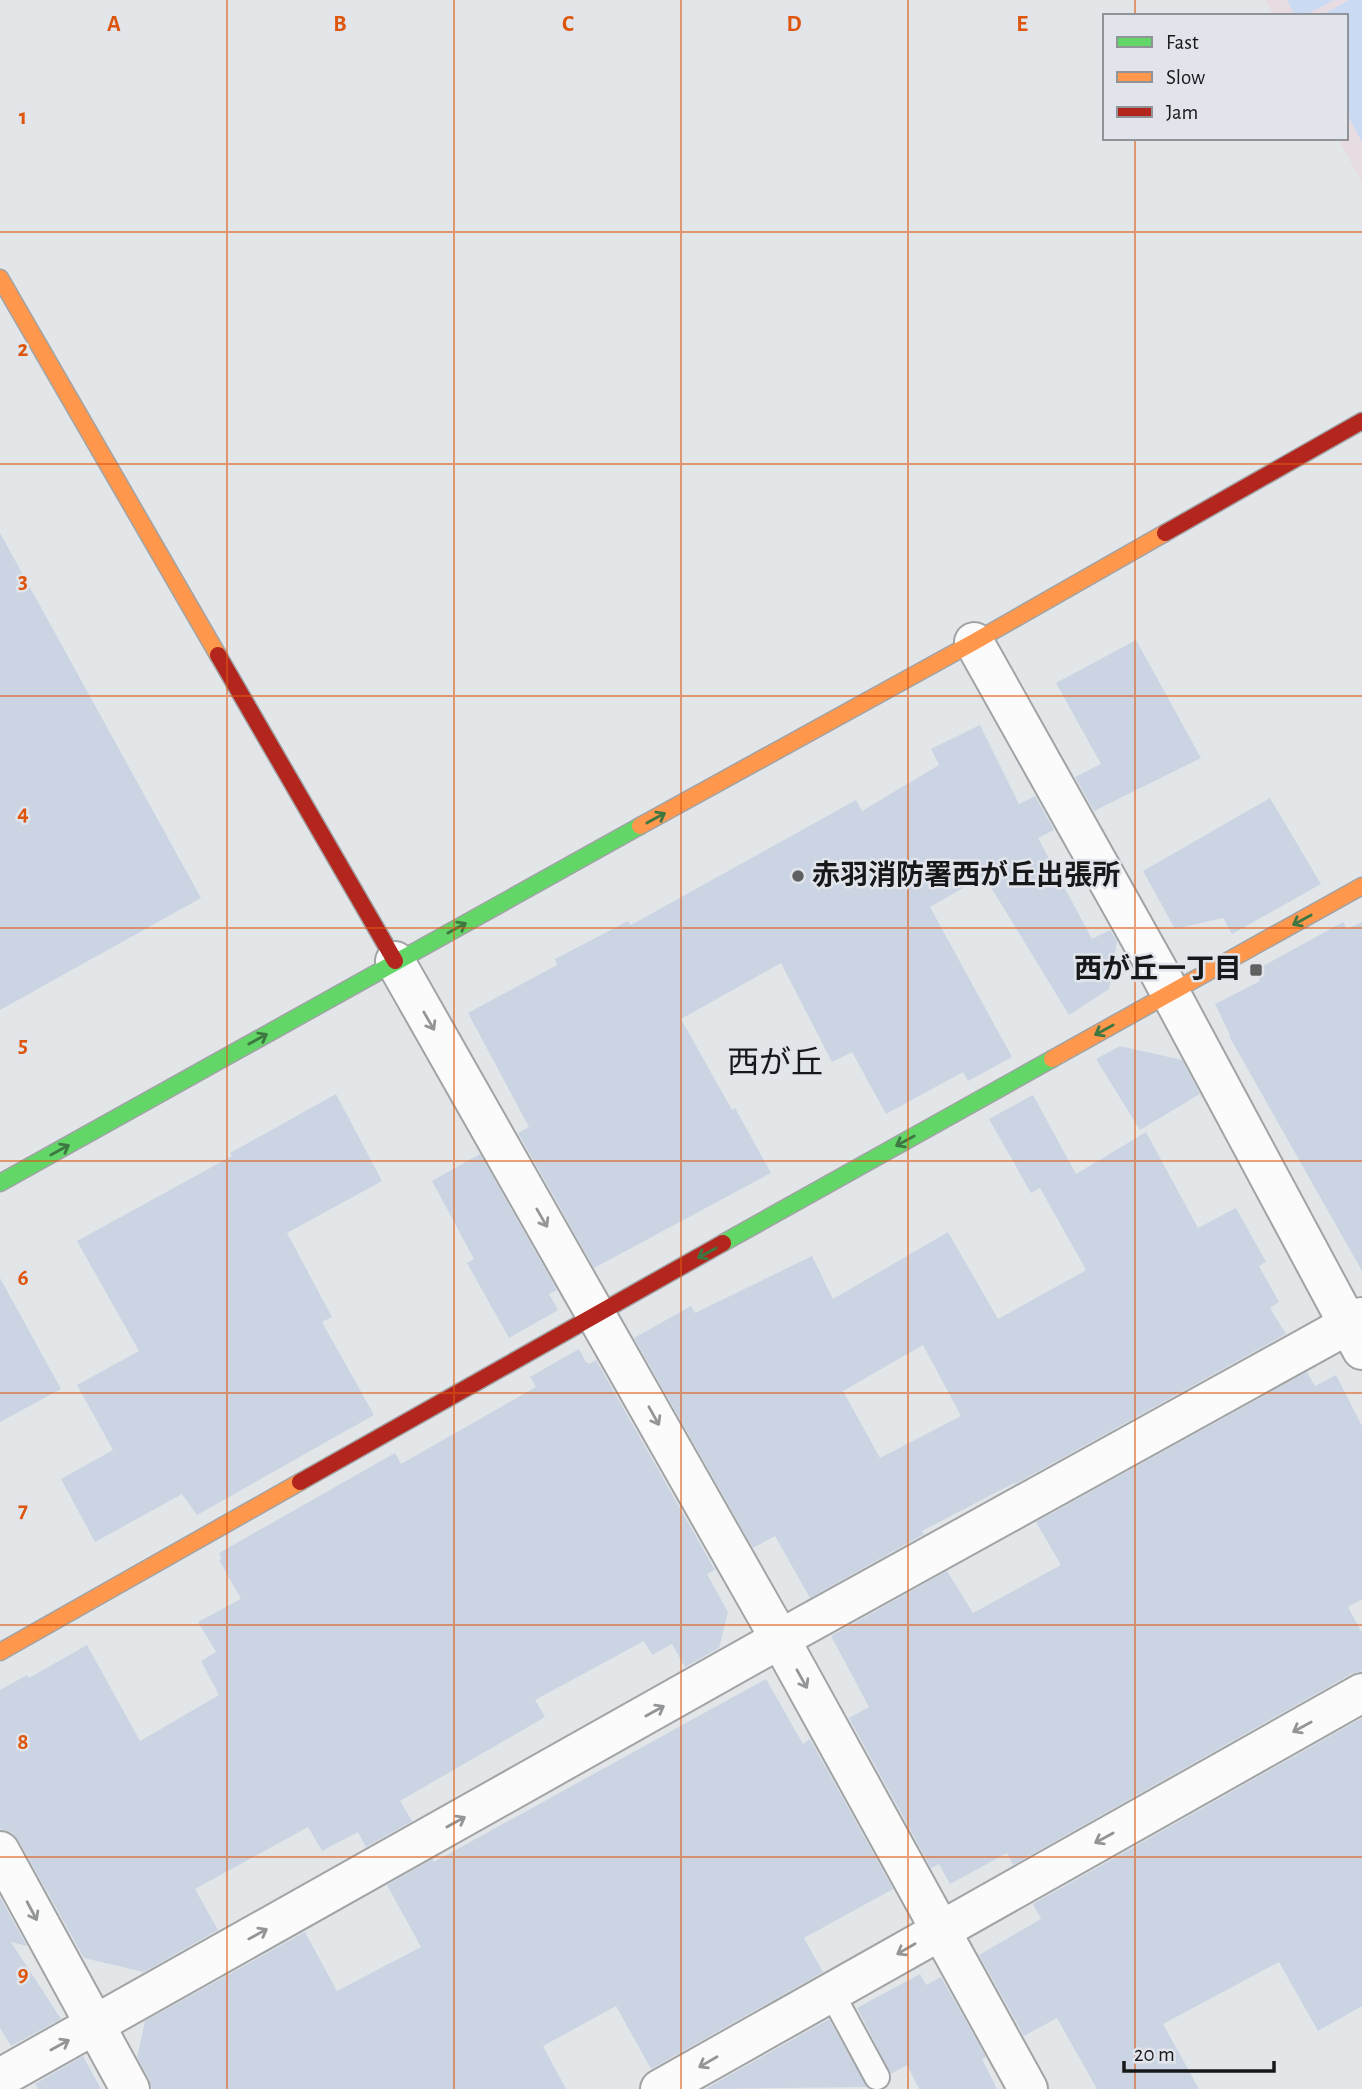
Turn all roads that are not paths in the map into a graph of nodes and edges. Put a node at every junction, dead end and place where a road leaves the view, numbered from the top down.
1 (0, 278) edge
2 (1362, 421) edge
3 (974, 642) junction
4 (1362, 887) edge
5 (396, 961) junction
6 (1170, 993) junction
7 (0, 1183) edge
8 (596, 1314) junction
9 (1357, 1331) edge
10 (780, 1639) junction
11 (0, 1652) edge
12 (1362, 1693) edge
13 (0, 1851) edge
14 (939, 1930) junction
15 (831, 1993) junction
16 (93, 2026) junction
17 (877, 2077) dead end
18 (0, 2078) edge
19 (130, 2089) edge
20 (660, 2089) edge
21 (1028, 2089) edge

1 - 5 street
2 - 3 street
5 -> 3 street
3 - 6 street
4 -> 6 street
7 -> 5 street
5 -> 8 street
6 -> 8 street
6 - 9 street
8 -> 10 street
8 - 11 street
9 - 10 street
10 -> 14 street
16 -> 10 street
12 -> 14 street
13 -> 16 street
14 -> 15 street
14 - 21 street
15 - 17 lane
15 -> 20 street
18 -> 16 street
16 - 19 street

